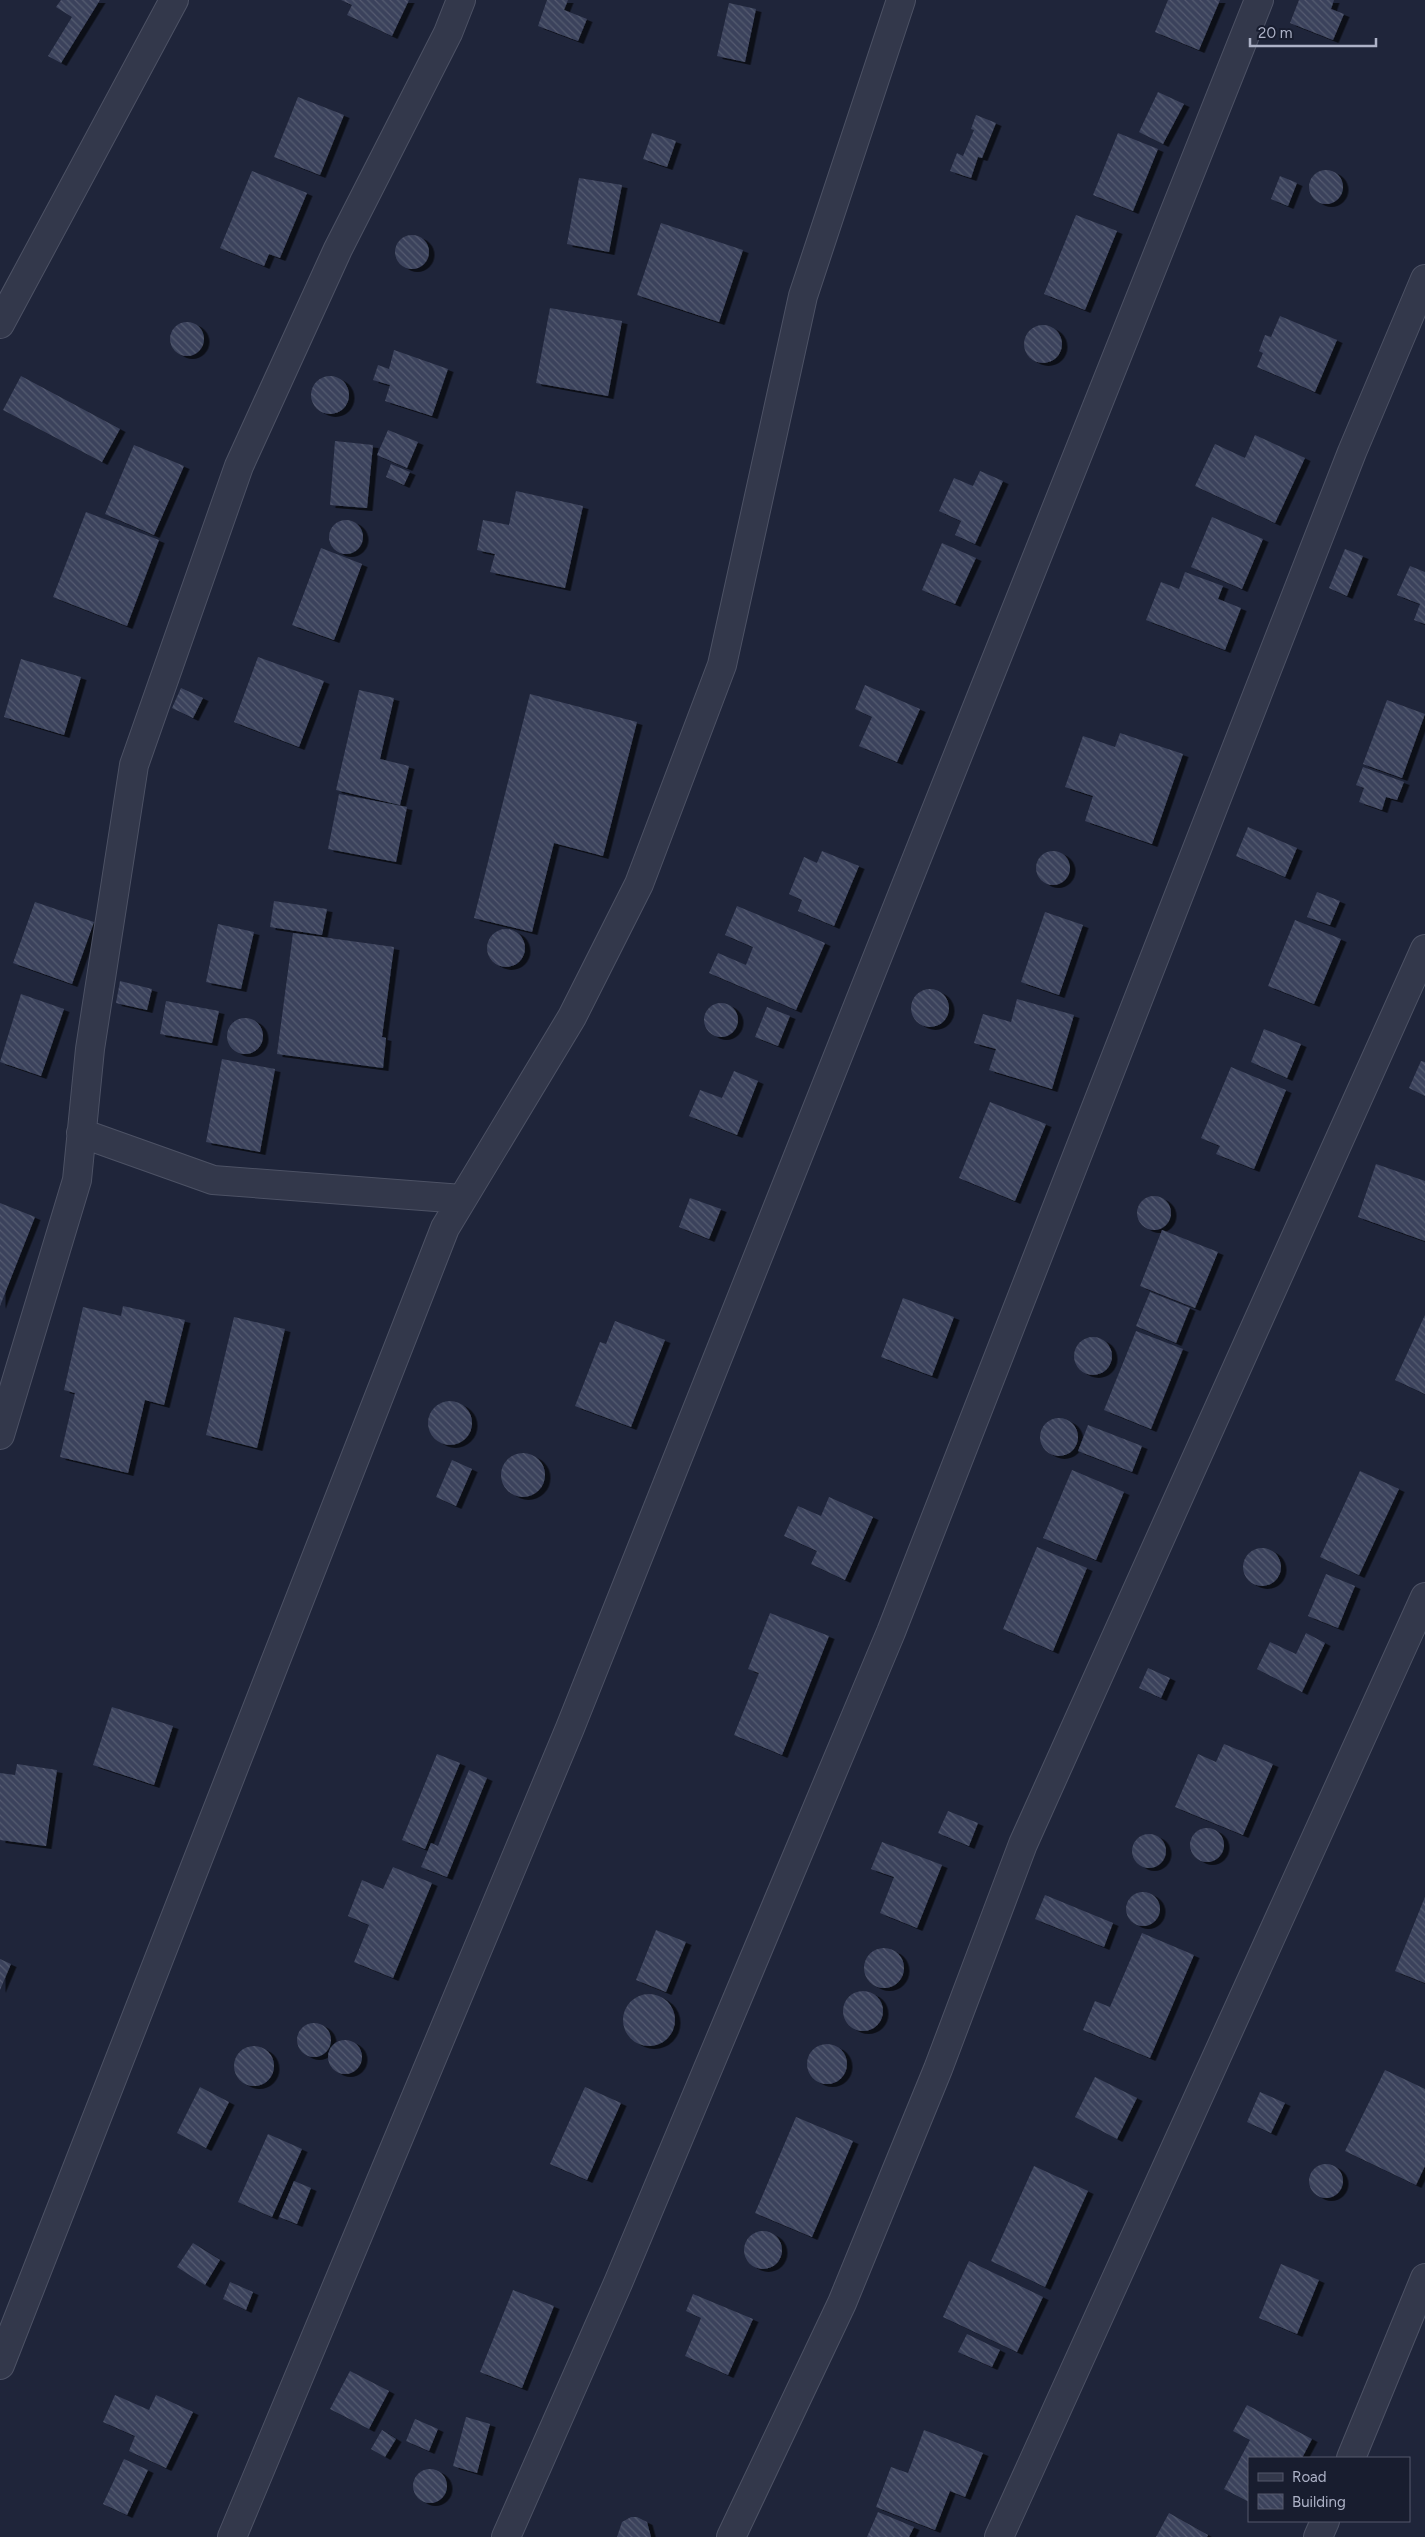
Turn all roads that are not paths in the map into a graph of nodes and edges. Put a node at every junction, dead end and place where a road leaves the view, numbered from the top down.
1 (174, 0) edge
2 (461, 0) edge
3 (901, 0) edge
4 (1259, 0) edge
5 (1425, 280) edge
6 (0, 324) edge
7 (1425, 949) edge
8 (81, 1133) junction
9 (462, 1199) junction
10 (0, 1435) edge
11 (1425, 1597) edge
12 (1425, 2278) edge
13 (0, 2365) edge
14 (1351, 2457) edge
15 (1325, 2522) edge
16 (232, 2537) edge
17 (506, 2537) edge
18 (731, 2537) edge
19 (999, 2537) edge
20 (1318, 2537) edge

1 - 6 street
2 - 8 street
3 - 9 street
4 - 16 street
5 - 17 street
7 - 18 street
8 - 9 street
8 - 10 street
9 - 13 street
11 - 19 street
12 - 14 street
15 - 20 street

